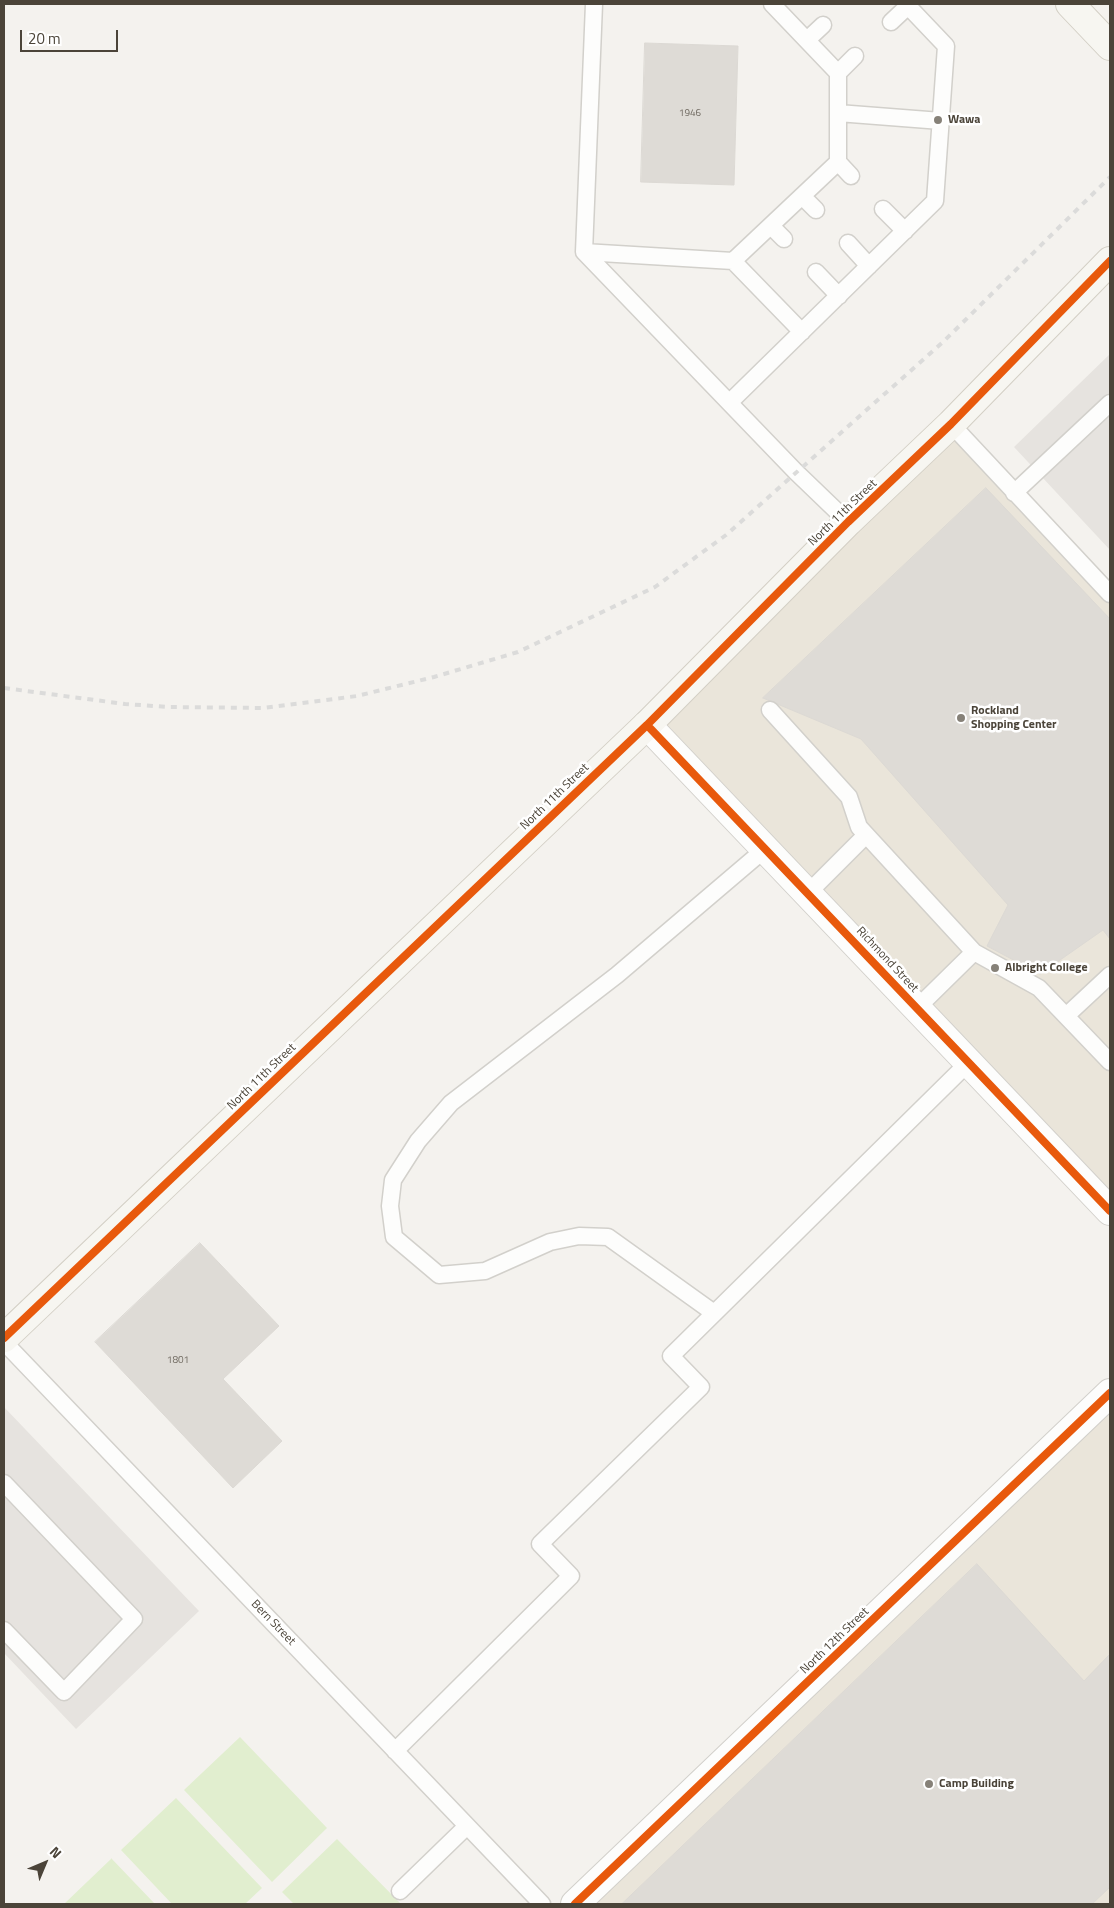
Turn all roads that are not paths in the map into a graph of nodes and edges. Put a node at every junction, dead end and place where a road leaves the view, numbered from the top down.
1 (594, 4) edge
2 (1070, 4) edge
3 (775, 5) edge
4 (907, 5) edge
5 (891, 22) dead end
6 (823, 25) dead end
7 (806, 40) junction
8 (1110, 46) edge
9 (855, 56) dead end
10 (838, 73) junction
11 (838, 112) junction
12 (941, 121) junction
13 (838, 162) junction
14 (851, 176) dead end
15 (802, 196) junction
16 (883, 209) dead end
17 (816, 210) dead end
18 (771, 226) junction
19 (905, 231) junction
20 (784, 239) dead end
21 (848, 243) dead end
22 (584, 252) junction
23 (733, 261) junction
24 (1110, 261) edge
25 (870, 266) junction
26 (816, 272) dead end
27 (839, 296) junction
28 (802, 332) junction
29 (730, 402) junction
30 (1110, 403) edge
31 (951, 424) junction
32 (1014, 493) junction
33 (848, 522) junction
34 (1110, 594) edge
35 (770, 710) dead end
36 (647, 725) junction
37 (866, 835) junction
38 (765, 849) junction
39 (808, 893) junction
40 (974, 952) junction
41 (1110, 975) edge
42 (917, 1008) junction
43 (1066, 1016) junction
44 (969, 1062) junction
45 (1110, 1062) edge
46 (1110, 1211) edge
47 (714, 1313) junction
48 (4, 1338) edge
49 (4, 1342) edge
50 (1110, 1394) edge
51 (4, 1483) edge
52 (4, 1630) edge
53 (395, 1751) junction
54 (467, 1826) junction
55 (400, 1891) dead end
56 (542, 1904) edge
57 (575, 1904) edge

1 - 22 lane
2 - 8 street
3 - 7 lane
4 - 5 lane
4 - 12 lane
6 - 7 lane
7 - 10 lane
9 - 10 lane
10 - 11 lane
11 - 12 lane
11 - 13 lane
12 - 19 lane
13 - 14 lane
13 - 15 lane
15 - 17 lane
15 - 18 lane
16 - 19 lane
18 - 20 lane
18 - 23 lane
19 - 25 lane
21 - 25 lane
22 - 23 lane
22 - 29 lane
23 - 28 lane
24 - 31 street, North 11th Street
25 - 27 lane
26 - 27 lane
27 - 28 lane
28 - 29 lane
29 - 33 lane
30 - 32 lane
31 - 32 lane
31 - 33 street, North 11th Street
32 - 34 lane
33 - 36 street, North 11th Street
35 - 37 lane
36 - 38 street, Richmond Street
36 - 48 street, North 11th Street
37 - 39 lane
37 - 40 lane
38 - 39 street, Richmond Street
38 - 47 lane
39 - 42 street, Richmond Street
40 - 42 lane
40 - 43 lane
41 - 43 lane
42 - 44 street, Richmond Street
43 - 45 lane
44 - 46 street, Richmond Street
44 - 47 lane
47 - 53 lane
49 - 53 lane, Bern Street
50 - 57 street, North 12th Street
51 - 52 lane
53 - 54 lane, Bern Street
54 - 55 lane
54 - 56 lane, Bern Street

